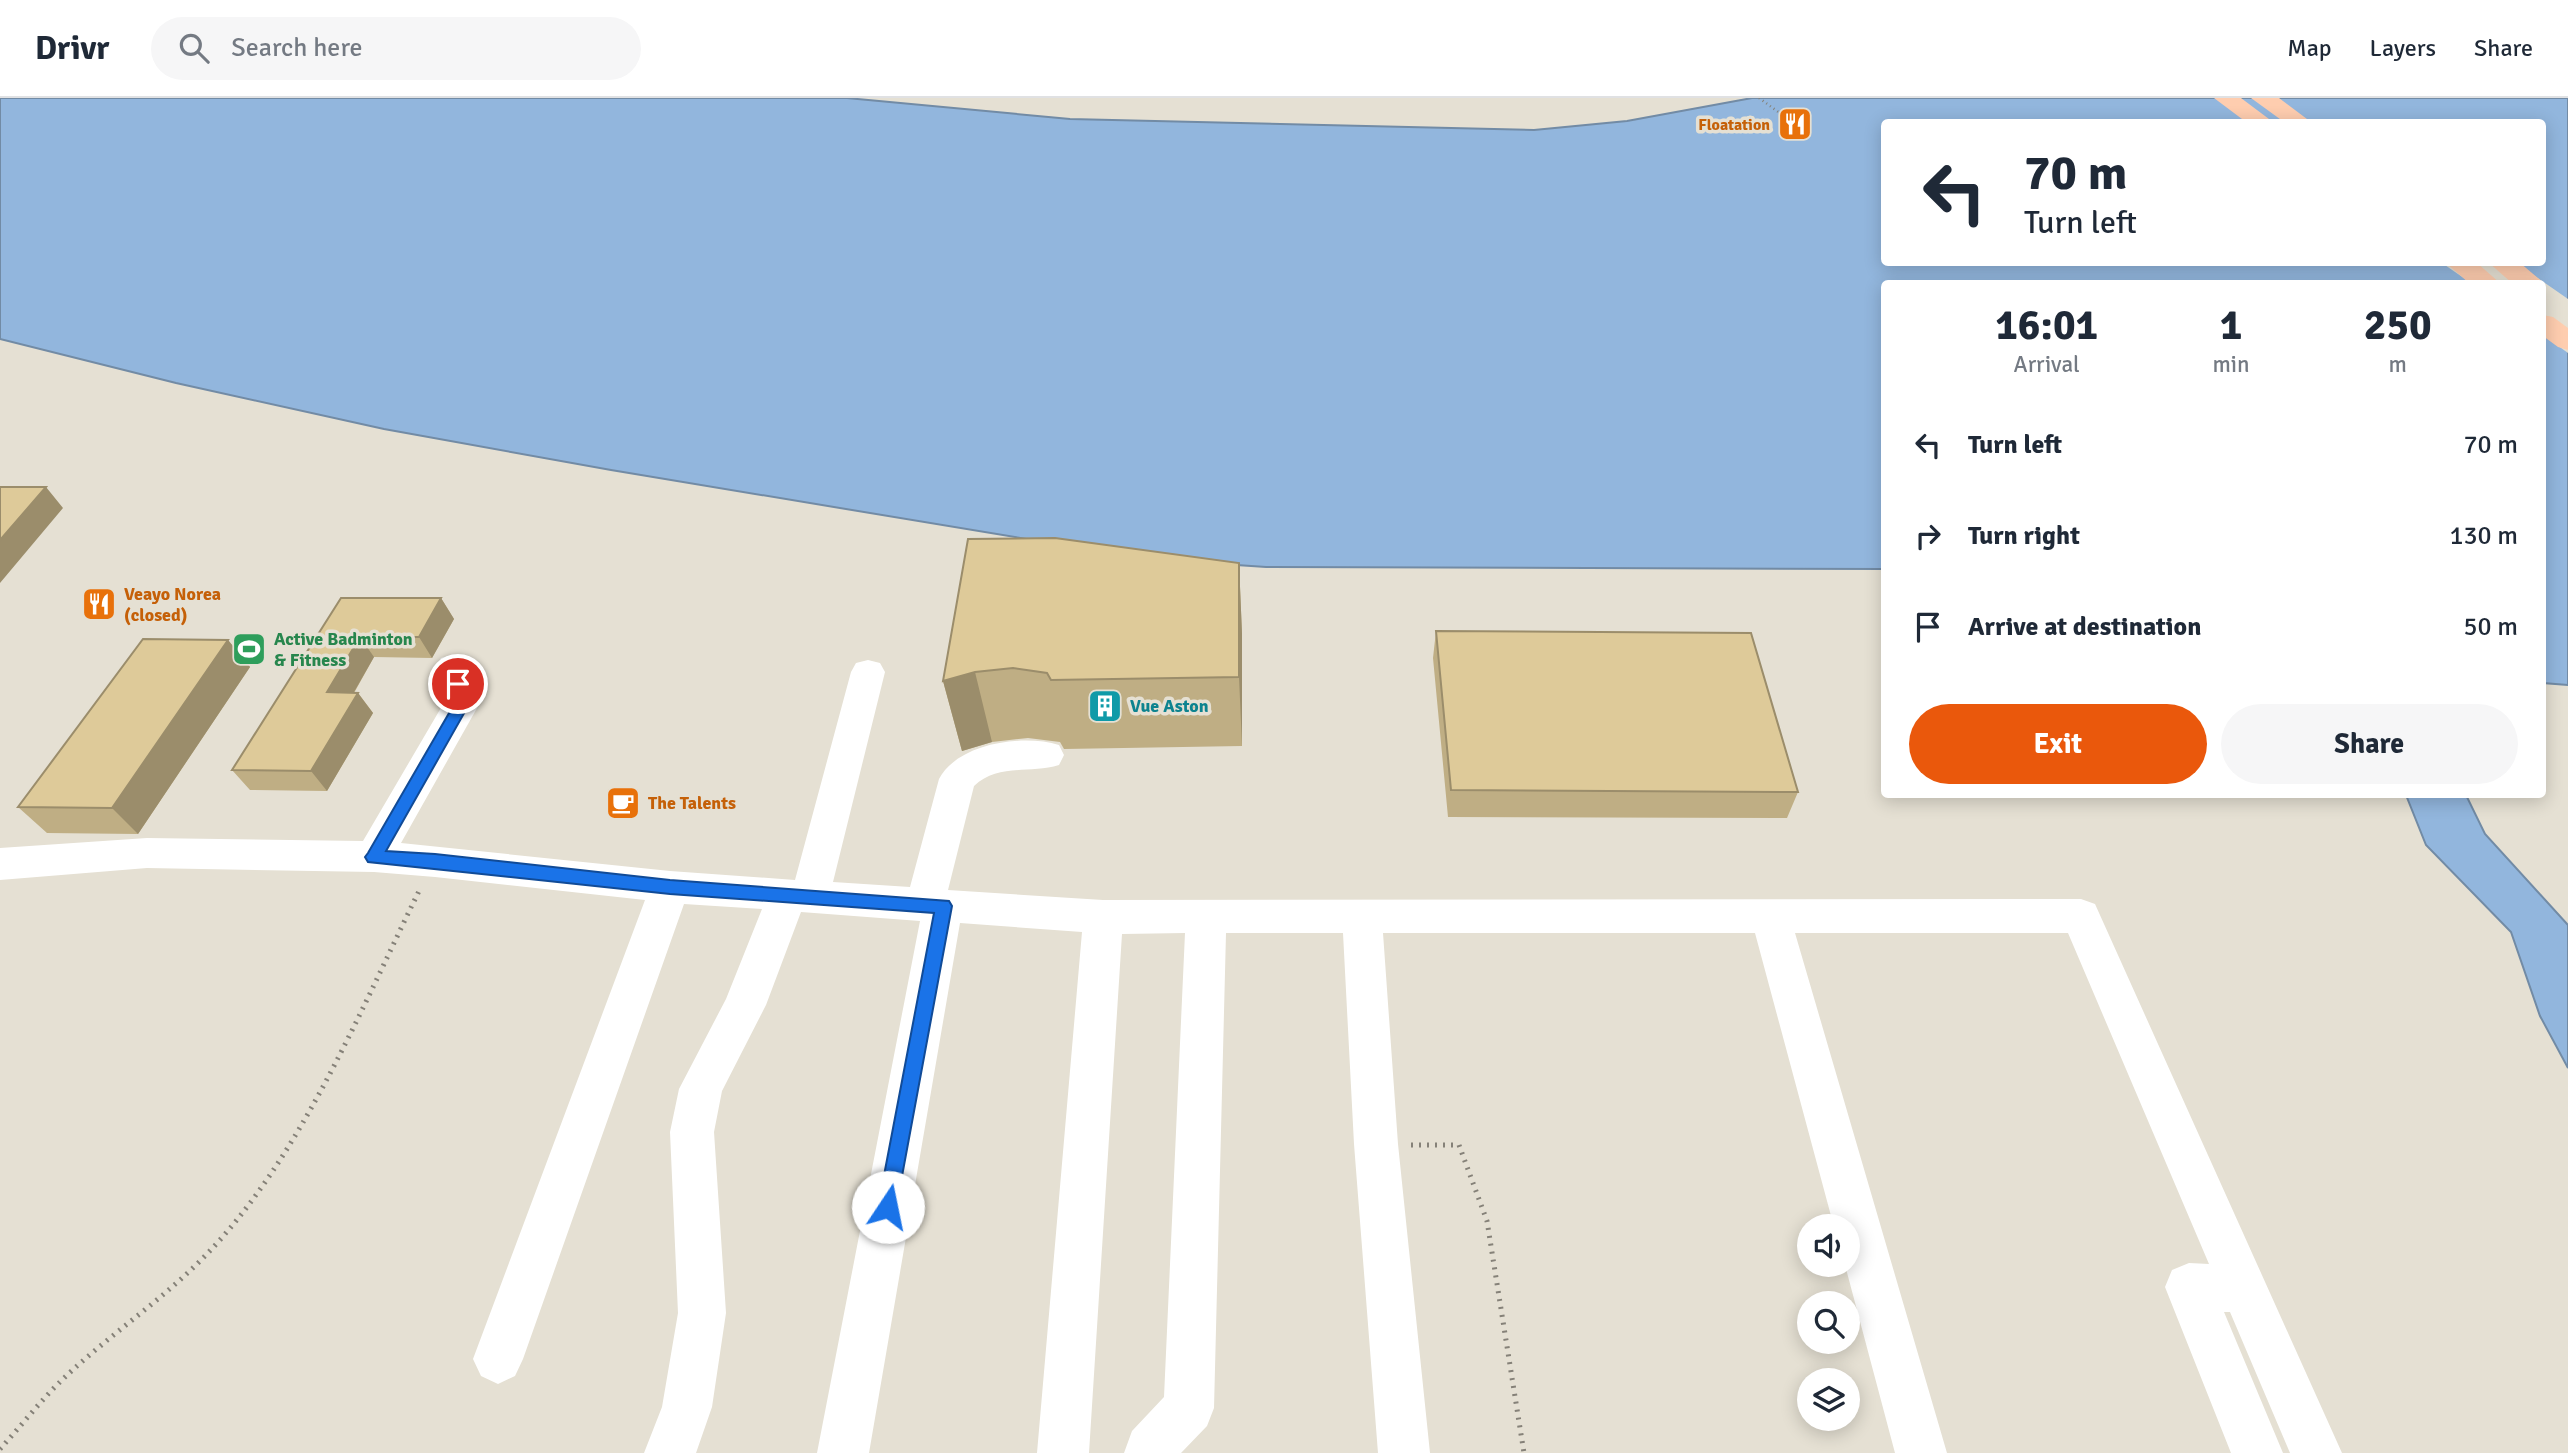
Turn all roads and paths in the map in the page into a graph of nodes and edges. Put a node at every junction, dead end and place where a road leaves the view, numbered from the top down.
1 (1759, 98) edge
2 (2226, 98) edge
3 (2263, 98) edge
4 (2257, 119) edge
5 (2294, 119) edge
6 (1795, 124) dead end
7 (2463, 266) edge
8 (2506, 266) edge
9 (2483, 280) edge
10 (2526, 280) edge
11 (2546, 294) edge
12 (2568, 309) edge
13 (2546, 325) edge
14 (2568, 341) edge
15 (453, 667) dead end
16 (867, 672) dead end
17 (1046, 755) dead end
18 (374, 857) junction
19 (435, 860) junction
20 (0, 864) edge
21 (670, 887) junction
22 (799, 896) junction
23 (934, 906) junction
24 (1770, 915) junction
25 (1103, 917) junction
26 (1206, 917) junction
27 (1362, 919) junction
28 (1376, 1144) junction
29 (2244, 1289) junction
30 (498, 1359) dead end
31 (0, 1449) edge
32 (670, 1453) edge
33 (843, 1453) edge
34 (1063, 1453) edge
35 (1150, 1453) edge
36 (1404, 1453) edge
37 (1524, 1453) edge
38 (1921, 1453) edge
39 (2257, 1453) edge
40 (2316, 1453) edge

1 - 6 path
2 - 4 main road
3 - 5 main road
7 - 9 main road
8 - 10 main road
11 - 12 main road
13 - 14 main road
15 - 18 street
16 - 22 street
17 - 23 street
18 - 19 street
18 - 20 street
19 - 21 street
19 - 31 path
21 - 22 street
21 - 30 street
22 - 23 street
22 - 32 street
23 - 25 street
23 - 33 street
24 - 27 street
24 - 29 street
24 - 38 street
25 - 26 street
25 - 34 street
26 - 27 street
26 - 35 street
27 - 28 street
28 - 36 street
28 - 37 path
29 - 39 street
29 - 40 street

